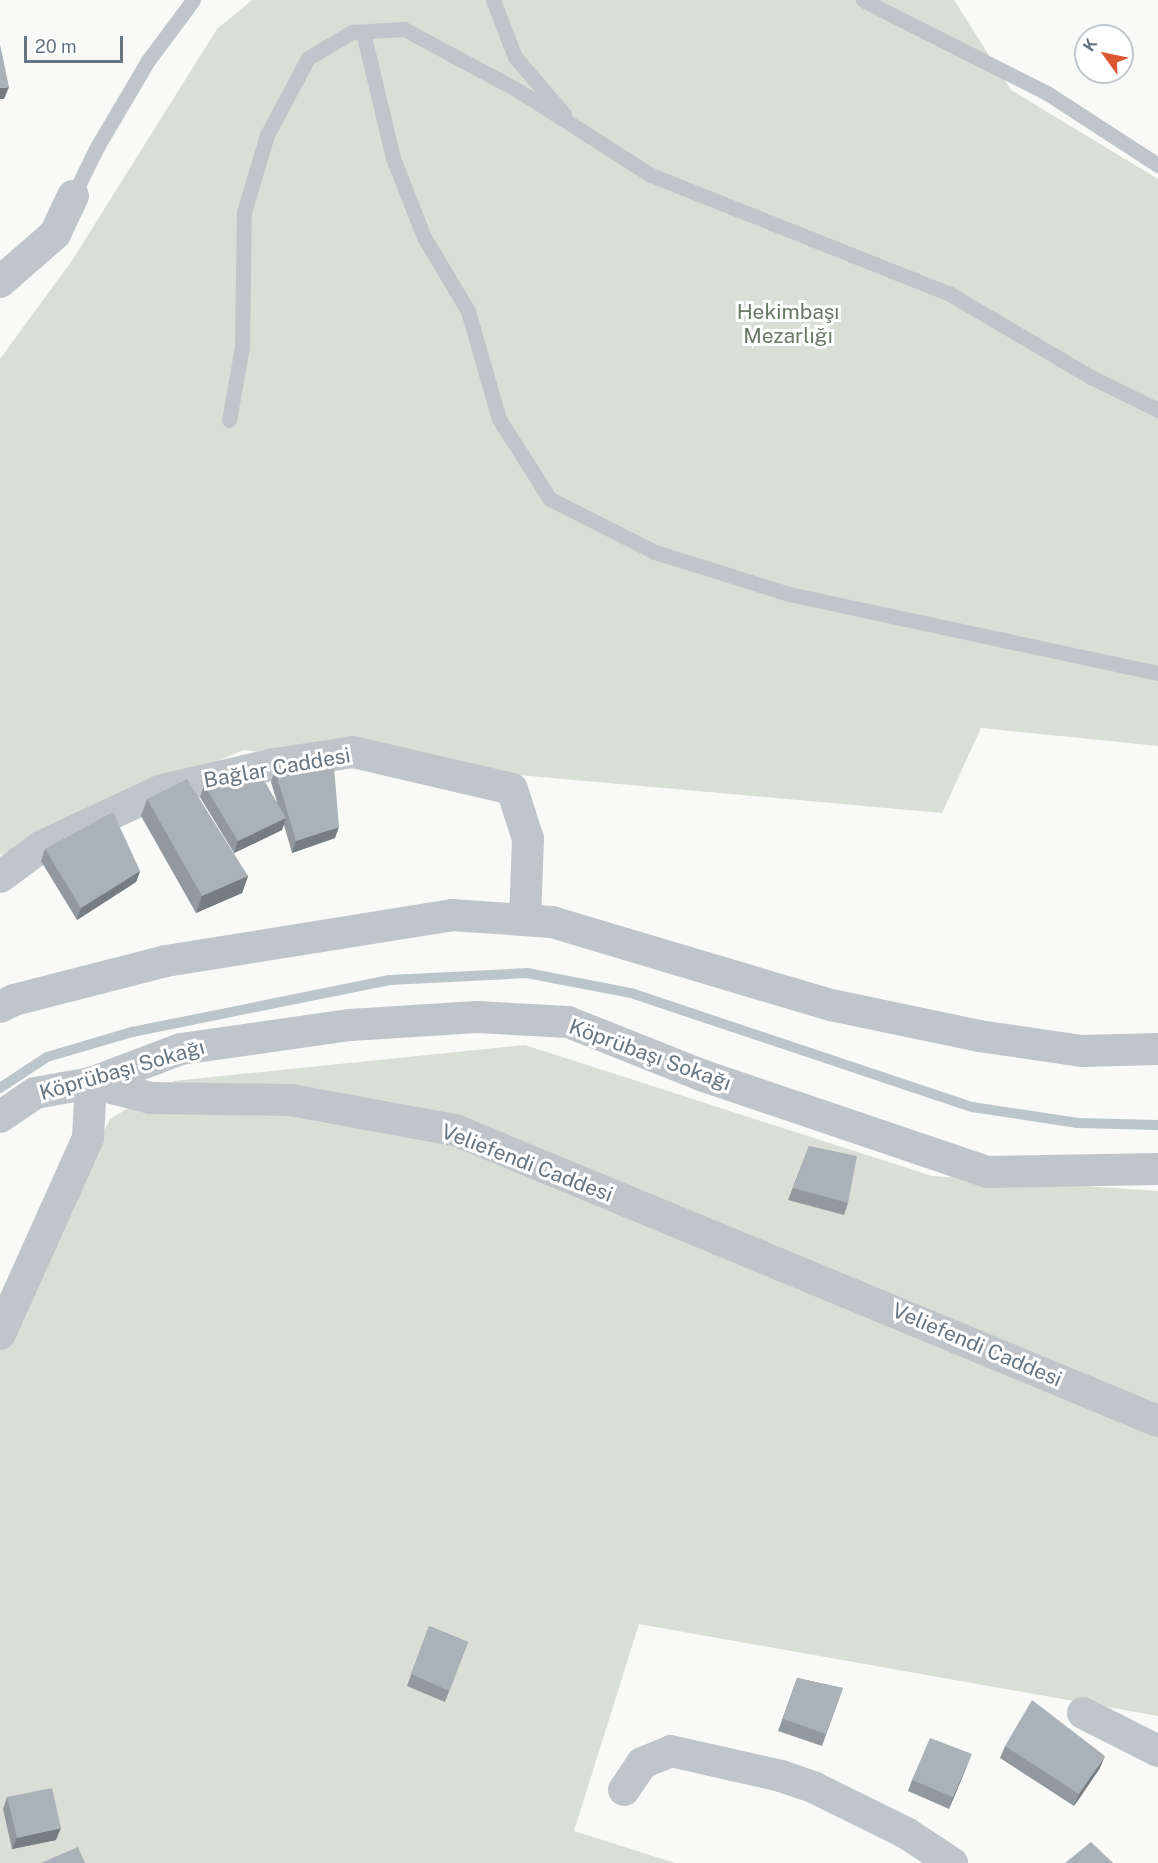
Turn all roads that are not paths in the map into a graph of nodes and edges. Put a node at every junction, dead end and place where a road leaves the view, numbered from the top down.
1 (193, 0) edge
2 (494, 0) edge
3 (863, 0) edge
4 (363, 32) junction
5 (573, 125) junction
6 (1158, 165) edge
7 (73, 196) joint
8 (0, 282) edge
9 (1158, 410) edge
10 (229, 420) dead end
11 (1158, 673) edge
12 (0, 877) edge
13 (525, 920) junction
14 (0, 1007) edge
15 (1158, 1049) edge
16 (91, 1083) junction
17 (0, 1117) edge
18 (1158, 1169) edge
19 (0, 1334) edge
20 (1158, 1421) edge
21 (1083, 1713) dead end
22 (1158, 1751) edge
23 (624, 1790) dead end
24 (952, 1863) edge

1 - 7 lane
2 - 5 lane
3 - 6 lane
4 - 5 lane
4 - 10 lane
4 - 11 lane
5 - 9 lane
7 - 8 street
12 - 13 street, Bağlar Caddesi
13 - 14 street
13 - 15 street
16 - 17 street, Köprübaşı Sokağı
16 - 18 street, Köprübaşı Sokağı
16 - 19 street
16 - 20 street, Veliefendi Caddesi
21 - 22 street
23 - 24 street

